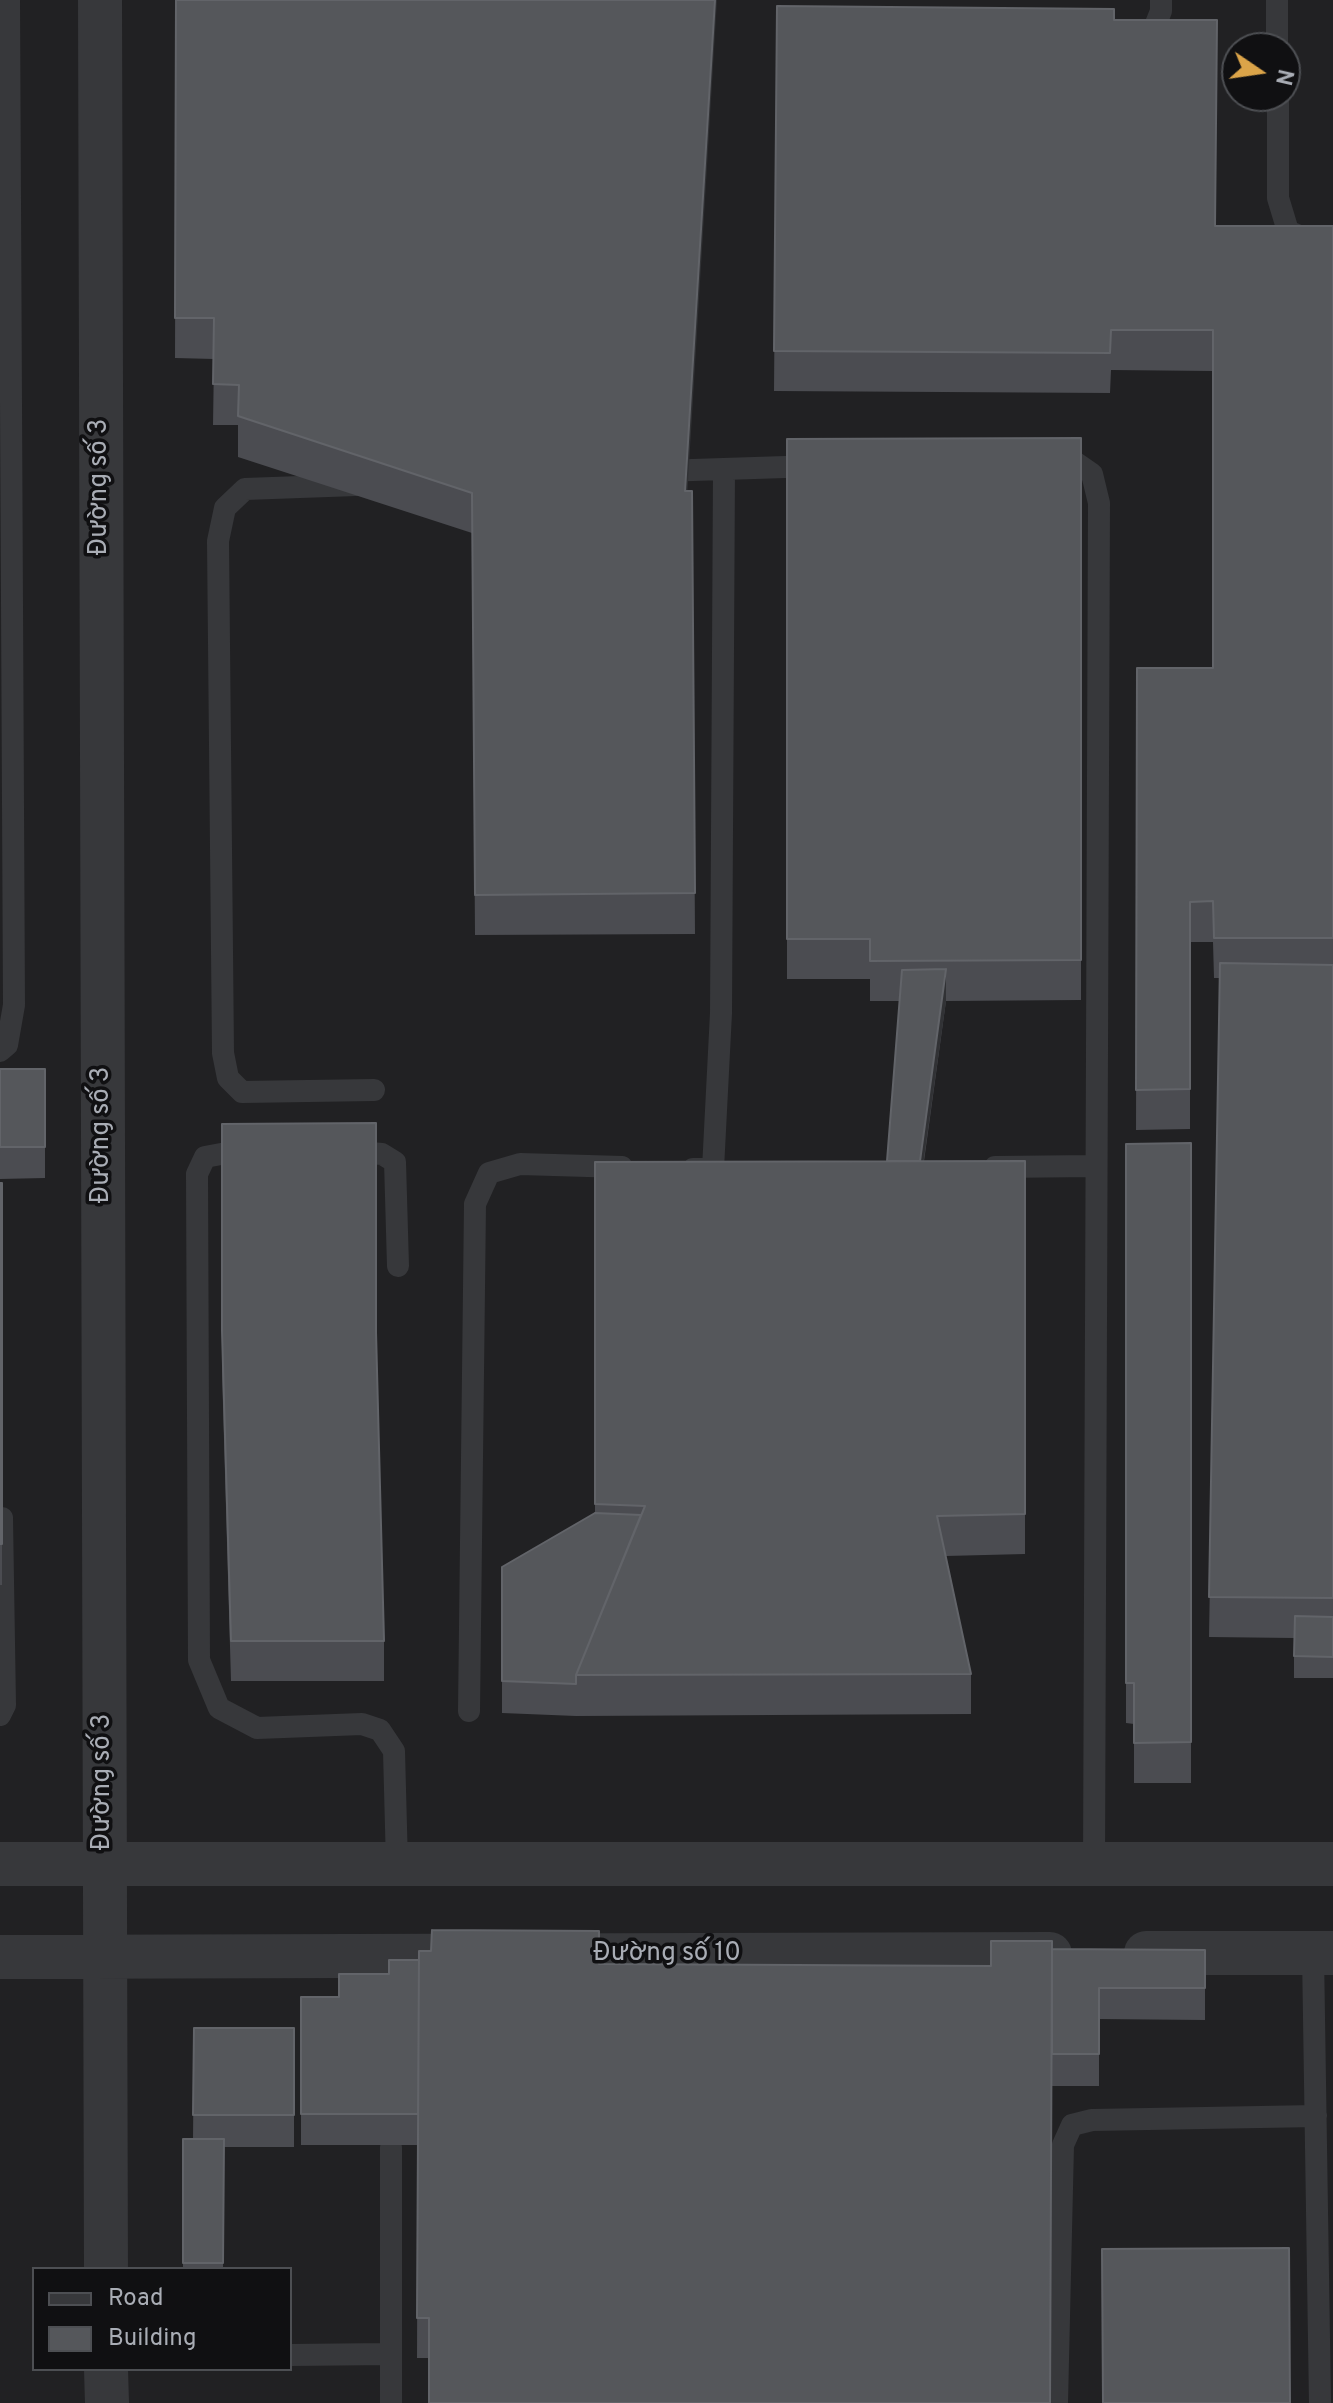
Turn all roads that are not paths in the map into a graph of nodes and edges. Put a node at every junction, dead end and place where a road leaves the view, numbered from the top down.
1 (9, 0) edge
2 (100, 0) edge
3 (1161, 0) edge
4 (1277, 0) edge
5 (1277, 32) edge
6 (1115, 38) edge
7 (1278, 112) edge
8 (1333, 248) edge
9 (1037, 459) edge
10 (833, 465) edge
11 (6, 468) edge
12 (724, 469) junction
13 (644, 472) edge
14 (373, 484) edge
15 (0, 1051) edge
16 (374, 1090) dead end
17 (279, 1152) edge
18 (322, 1152) edge
19 (1094, 1166) junction
20 (639, 1167) edge
21 (967, 1167) edge
22 (669, 1168) edge
23 (398, 1266) dead end
24 (2, 1500) edge
25 (469, 1711) dead end
26 (0, 1715) edge
27 (0, 1864) edge
28 (104, 1864) junction
29 (1333, 1864) edge
30 (397, 1865) junction
31 (1094, 1865) junction
32 (1323, 1953) edge
33 (0, 1957) edge
34 (105, 1957) junction
35 (1316, 2116) junction
36 (391, 2148) dead end
37 (106, 2267) edge
38 (389, 2354) junction
39 (292, 2355) edge
40 (106, 2371) edge
41 (107, 2403) edge
42 (391, 2403) edge
43 (1057, 2403) edge
44 (1320, 2403) edge

1 - 11 lane
2 - 28 street, Đường số 3
3 - 6 lane
4 - 5 lane
7 - 8 lane
9 - 19 lane
10 - 12 lane
11 - 15 lane
12 - 13 lane
12 - 22 lane
14 - 16 lane
17 - 30 lane
18 - 23 lane
19 - 21 lane
19 - 31 lane
20 - 25 lane
24 - 26 lane
27 - 28 street
28 - 30 street
28 - 34 street, Đường số 3
29 - 31 street
30 - 31 street
32 - 34 street, Đường số 10
32 - 35 lane
33 - 34 street, Đường số 10
34 - 37 street, Đường số 3
35 - 43 lane
35 - 44 lane
36 - 38 lane
38 - 39 lane
38 - 42 lane
40 - 41 street

